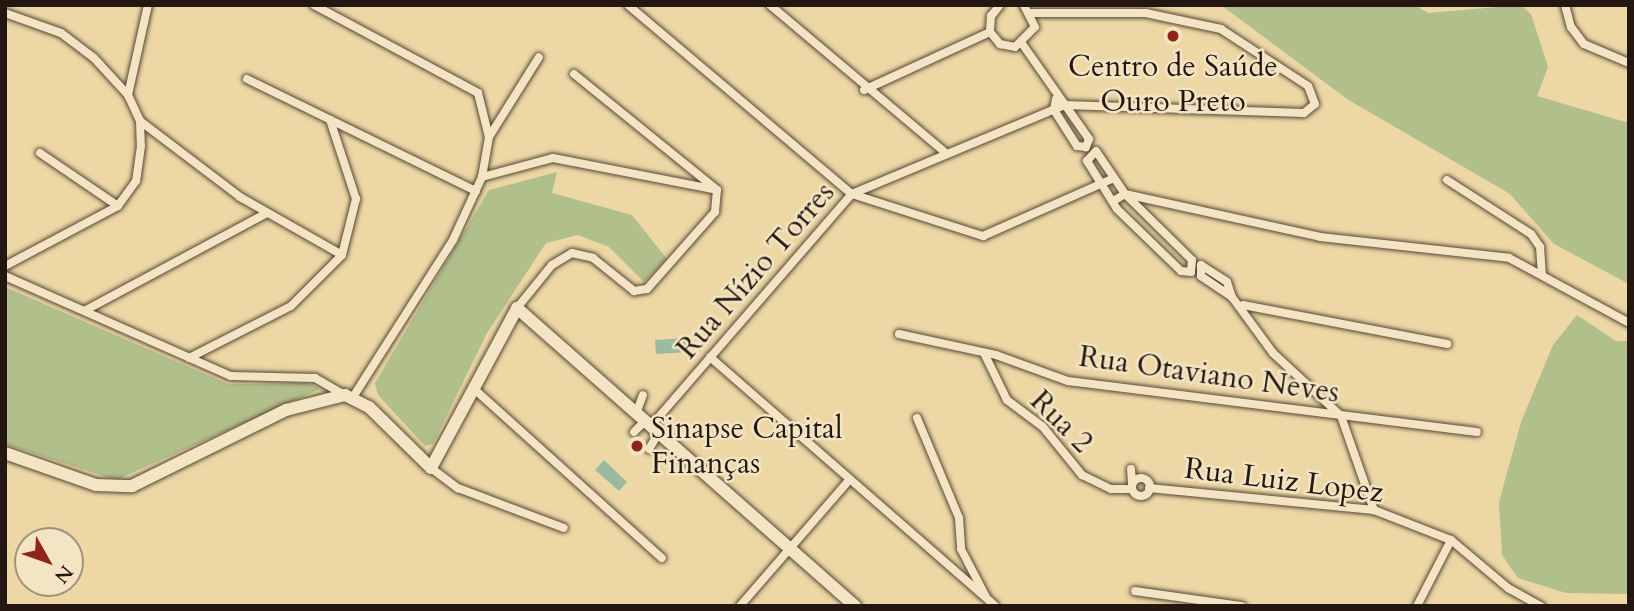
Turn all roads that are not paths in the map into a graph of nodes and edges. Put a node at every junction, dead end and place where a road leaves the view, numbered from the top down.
1 (148, 5) edge
2 (314, 5) edge
3 (628, 5) edge
4 (770, 5) edge
5 (1000, 5) edge
6 (1024, 5) edge
7 (1565, 5) edge
8 (5, 13) edge
9 (1032, 13) junction
10 (990, 32) junction
11 (1023, 45) junction
12 (539, 57) dead end
13 (1629, 63) edge
14 (574, 74) dead end
15 (247, 79) dead end
16 (864, 90) junction
17 (128, 95) junction
18 (1056, 99) junction
19 (1065, 105) junction
20 (1054, 110) junction
21 (330, 120) junction
22 (140, 121) junction
23 (489, 137) junction
24 (40, 153) dead end
25 (947, 154) junction
26 (482, 177) junction
27 (1114, 177) junction
28 (1447, 180) dead end
29 (1102, 185) junction
30 (718, 190) junction
31 (476, 191) junction
32 (852, 194) junction
33 (1125, 194) junction
34 (1113, 201) junction
35 (118, 206) junction
36 (267, 214) junction
37 (342, 254) junction
38 (5, 266) edge
39 (1542, 274) junction
40 (5, 276) edge
41 (1232, 297) junction
42 (1243, 305) junction
43 (517, 309) junction
44 (86, 310) junction
45 (1629, 323) edge
46 (899, 334) dead end
47 (1447, 344) dead end
48 (985, 355) junction
49 (710, 357) junction
50 (188, 358) junction
51 (473, 388) junction
52 (643, 395) dead end
53 (349, 396) junction
54 (1341, 416) junction
55 (917, 418) dead end
56 (647, 424) junction
57 (634, 432) dead end
58 (1477, 432) dead end
59 (649, 449) dead end
60 (5, 453) edge
61 (431, 468) junction
62 (1131, 469) dead end
63 (849, 480) junction
64 (1132, 487) junction
65 (1149, 488) joint
66 (1374, 510) junction
67 (564, 528) dead end
68 (1451, 540) junction
69 (791, 547) junction
70 (662, 558) dead end
71 (1135, 591) dead end
72 (986, 597) junction
73 (1526, 603) edge
74 (740, 606) edge
75 (855, 606) edge
76 (995, 606) edge
77 (1242, 606) edge
78 (1417, 606) edge
79 (1541, 606) edge

1 - 17 street
2 - 23 street
3 - 32 street
4 - 16 street
5 - 10 street
6 - 9 street
7 - 13 street
8 - 17 street
9 - 11 street
9 - 19 street, Rua Nízio Torres
10 - 11 street
10 - 16 street
11 - 18 street
12 - 23 street
14 - 30 street
15 - 21 street
16 - 25 street
17 - 22 street
18 - 19 street
18 - 20 street
19 - 20 street, Rua Nízio Torres
19 - 20 street
20 - 25 street, Rua Nízio Torres
21 - 31 street
21 - 37 street
22 - 35 street
22 - 36 street
23 - 26 street
24 - 35 street
25 - 32 street, Rua Nízio Torres
26 - 30 street
26 - 31 street
27 - 29 street
27 - 29 street
27 - 33 street
28 - 39 street
29 - 32 street
29 - 34 street
30 - 43 street
31 - 53 street
32 - 49 street, Rua Nízio Torres
33 - 34 street
33 - 34 street
33 - 39 street
35 - 38 street
36 - 37 street
36 - 44 street
37 - 50 street
39 - 45 street
40 - 44 street
41 - 41 street
41 - 42 street
42 - 47 street
42 - 54 street
43 - 51 street
43 - 56 street
44 - 50 street
46 - 48 street, Rua Otaviano Neves
48 - 54 street, Rua Otaviano Neves
48 - 64 street, Rua 2
49 - 56 street, Rua Nízio Torres
49 - 63 street
50 - 53 street
51 - 61 street
51 - 70 street
52 - 56 street
53 - 60 street
53 - 61 street
54 - 58 street, Rua Otaviano Neves
54 - 66 street
55 - 72 street
56 - 57 street
56 - 59 street
56 - 69 street
61 - 67 street
62 - 64 street
63 - 69 street
63 - 72 street
64 - 65 street, Rua 2
65 - 66 street, Rua Luiz Lopez
66 - 68 street, Rua Luiz Lopez
68 - 73 street, Rua Luiz Lopez
68 - 78 street
69 - 74 street
69 - 75 street
71 - 77 street
72 - 76 street
73 - 79 street, Rua Luiz Lopez

